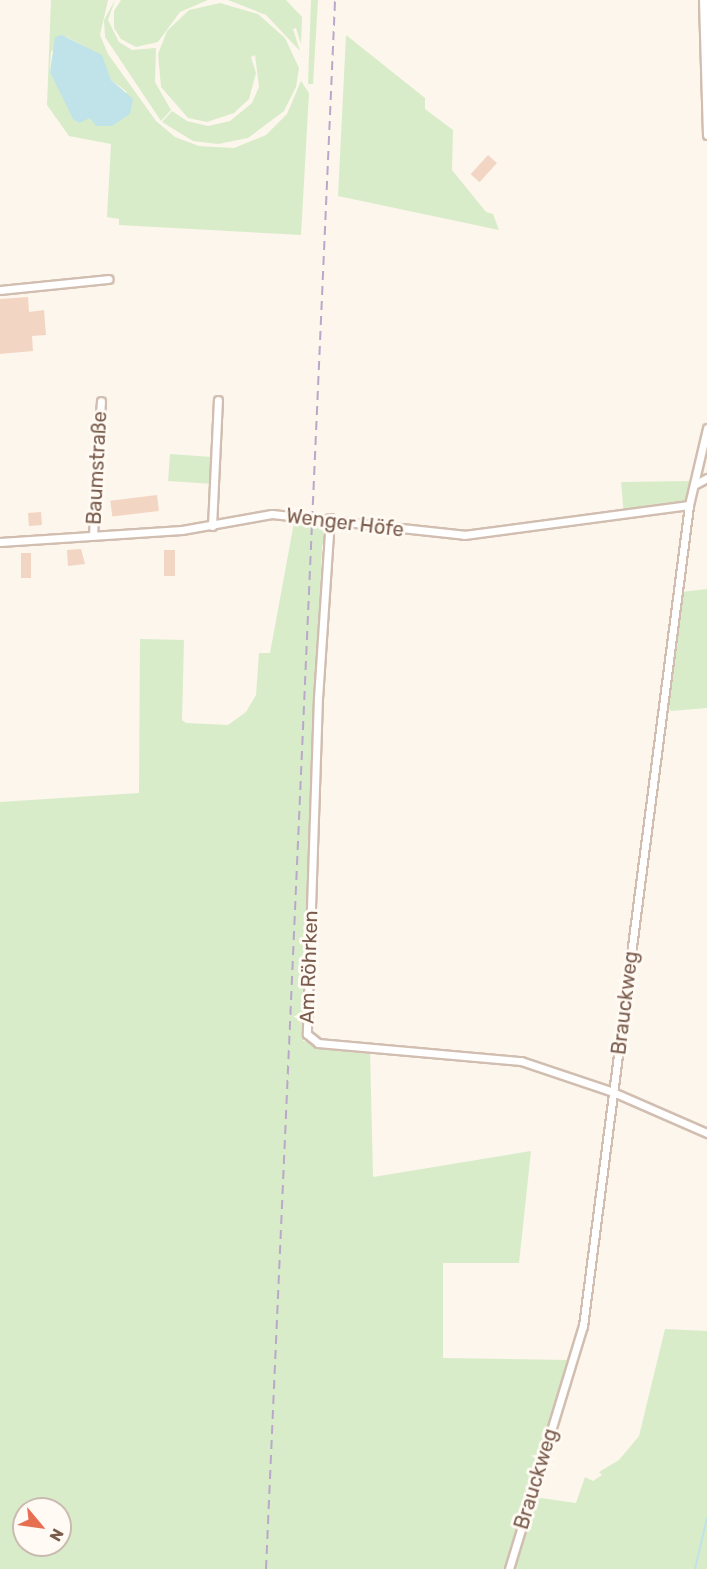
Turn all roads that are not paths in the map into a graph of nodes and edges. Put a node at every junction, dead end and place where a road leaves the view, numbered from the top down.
1 (703, 0) edge
2 (707, 135) edge
3 (108, 279) dead end
4 (0, 290) edge
5 (218, 400) dead end
6 (101, 401) dead end
7 (707, 428) edge
8 (707, 478) edge
9 (694, 485) junction
10 (689, 505) junction
11 (330, 518) junction
12 (212, 526) junction
13 (93, 535) junction
14 (0, 542) edge
15 (613, 1092) junction
16 (707, 1133) edge
17 (509, 1569) edge

1 - 2 street
3 - 4 street
5 - 12 street
6 - 13 street, Baumstraße
7 - 9 street, Brauckweg
8 - 9 street
9 - 10 street, Brauckweg
10 - 11 street, Wenger Höfe
10 - 15 street, Brauckweg
11 - 12 street, Wenger Höfe
11 - 15 street, Am Röhrken
12 - 13 street, Wenger Höfe
13 - 14 street, Wenger Höfe
15 - 16 street, Am Röhrken
15 - 17 street, Brauckweg

